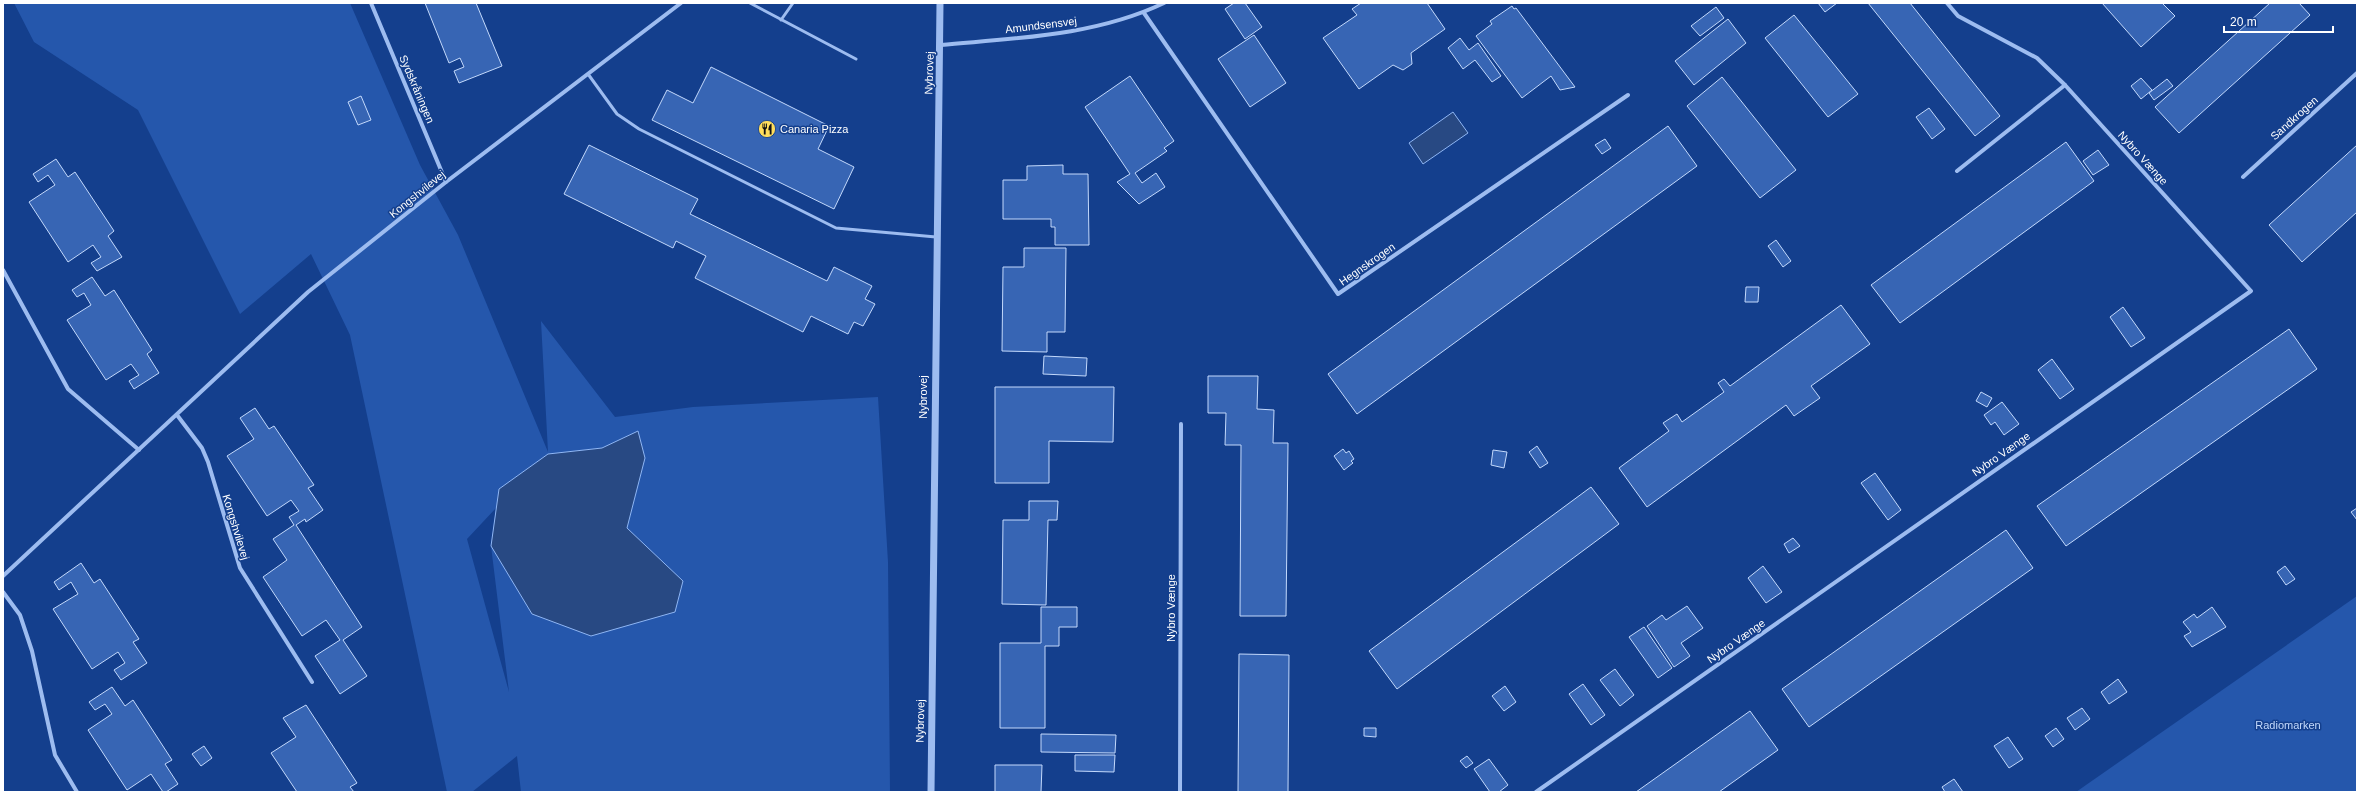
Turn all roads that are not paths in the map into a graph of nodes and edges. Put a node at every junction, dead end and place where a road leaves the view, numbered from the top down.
1 (371, 3) edge
2 (681, 3) edge
3 (750, 3) edge
4 (793, 3) edge
5 (940, 3) edge
6 (1164, 3) edge
7 (1947, 3) edge
8 (1144, 13) junction
9 (780, 20) junction
10 (941, 45) junction
11 (856, 59) dead end
12 (2357, 73) edge
13 (588, 74) junction
14 (2065, 85) junction
15 (1628, 95) dead end
16 (1957, 171) dead end
17 (2243, 177) dead end
18 (446, 182) junction
19 (936, 237) junction
20 (3, 270) edge
21 (177, 415) junction
22 (1181, 424) dead end
23 (139, 450) junction
24 (3, 576) edge
25 (3, 592) edge
26 (312, 682) dead end
27 (77, 792) edge
28 (931, 792) edge
29 (1180, 792) edge
30 (1536, 792) edge

1 - 18 street, Sydskråningen
2 - 13 street, Kongshvilevej
3 - 9 lane
4 - 9 lane
5 - 10 street, Nybrovej
6 - 8 street, Amundsensvej
7 - 14 street, Nybro Vænge
8 - 10 street, Amundsensvej
8 - 15 street, Hegnskrogen
9 - 11 lane
10 - 19 street, Nybrovej
12 - 17 street, Sandkrogen
13 - 18 street, Kongshvilevej
13 - 19 lane
14 - 16 street
14 - 30 street, Nybro Vænge
18 - 21 street, Kongshvilevej
19 - 28 street, Nybrovej
20 - 23 street
21 - 23 street, Kongshvilevej
21 - 26 street, Kongshvilevej
22 - 29 street, Nybro Vænge
23 - 24 street, Kongshvilevej
25 - 27 street

